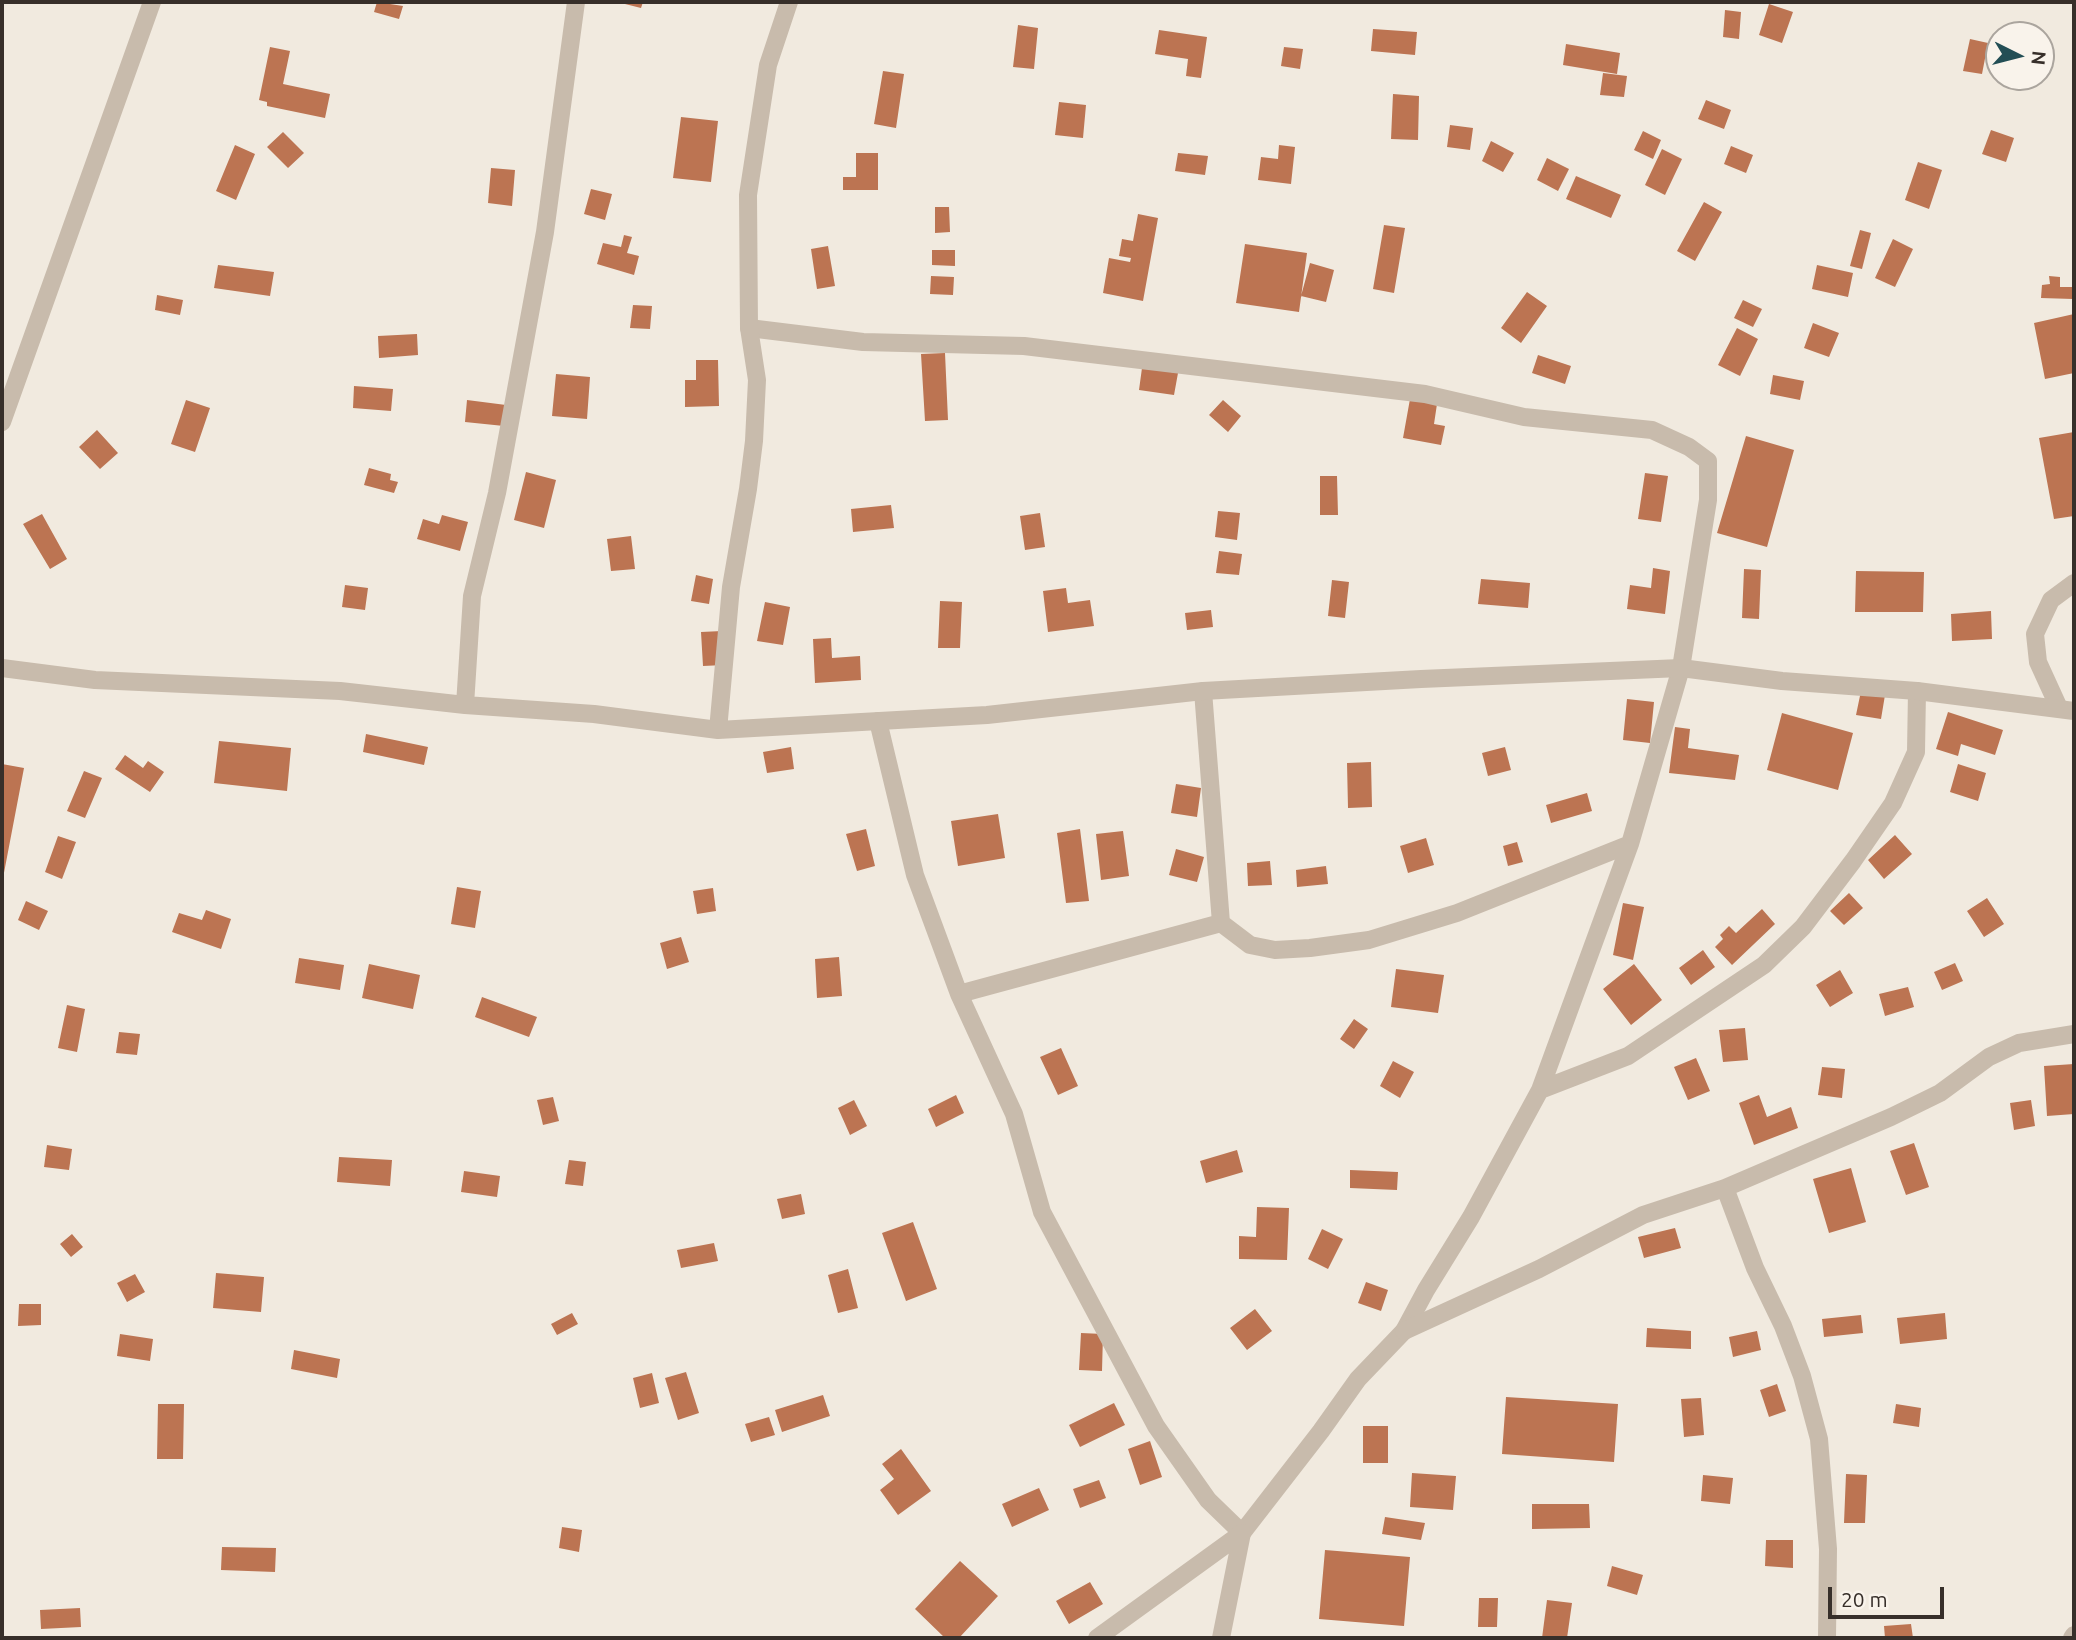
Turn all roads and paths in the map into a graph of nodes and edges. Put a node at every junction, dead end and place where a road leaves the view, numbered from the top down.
1 (152, 2) edge
2 (576, 2) edge
3 (789, 2) edge
4 (749, 328) junction
5 (2, 422) edge
6 (2074, 583) edge
7 (2, 668) edge
8 (1681, 668) junction
9 (1203, 691) junction
10 (1917, 691) junction
11 (465, 705) junction
12 (2067, 710) edge
13 (878, 721) junction
14 (718, 730) junction
15 (1630, 844) junction
16 (1222, 923) junction
17 (959, 995) junction
18 (2074, 1034) edge
19 (1540, 1090) junction
20 (1724, 1188) junction
21 (1404, 1331) junction
22 (1242, 1533) junction
23 (1097, 1638) edge
24 (1221, 1638) edge
25 (1827, 1638) edge

1 - 5 street
2 - 11 street
3 - 4 street
4 - 8 street
4 - 14 street
6 - 12 street
7 - 11 street
8 - 9 street
8 - 10 street
8 - 15 street
9 - 13 street
9 - 16 street
10 - 12 street
10 - 19 street
11 - 14 street
13 - 14 street
13 - 17 street
15 - 16 street
15 - 19 street
16 - 17 street
17 - 22 street
18 - 20 street
19 - 21 street
20 - 21 street
20 - 25 street
21 - 22 street
22 - 23 street
22 - 24 street

